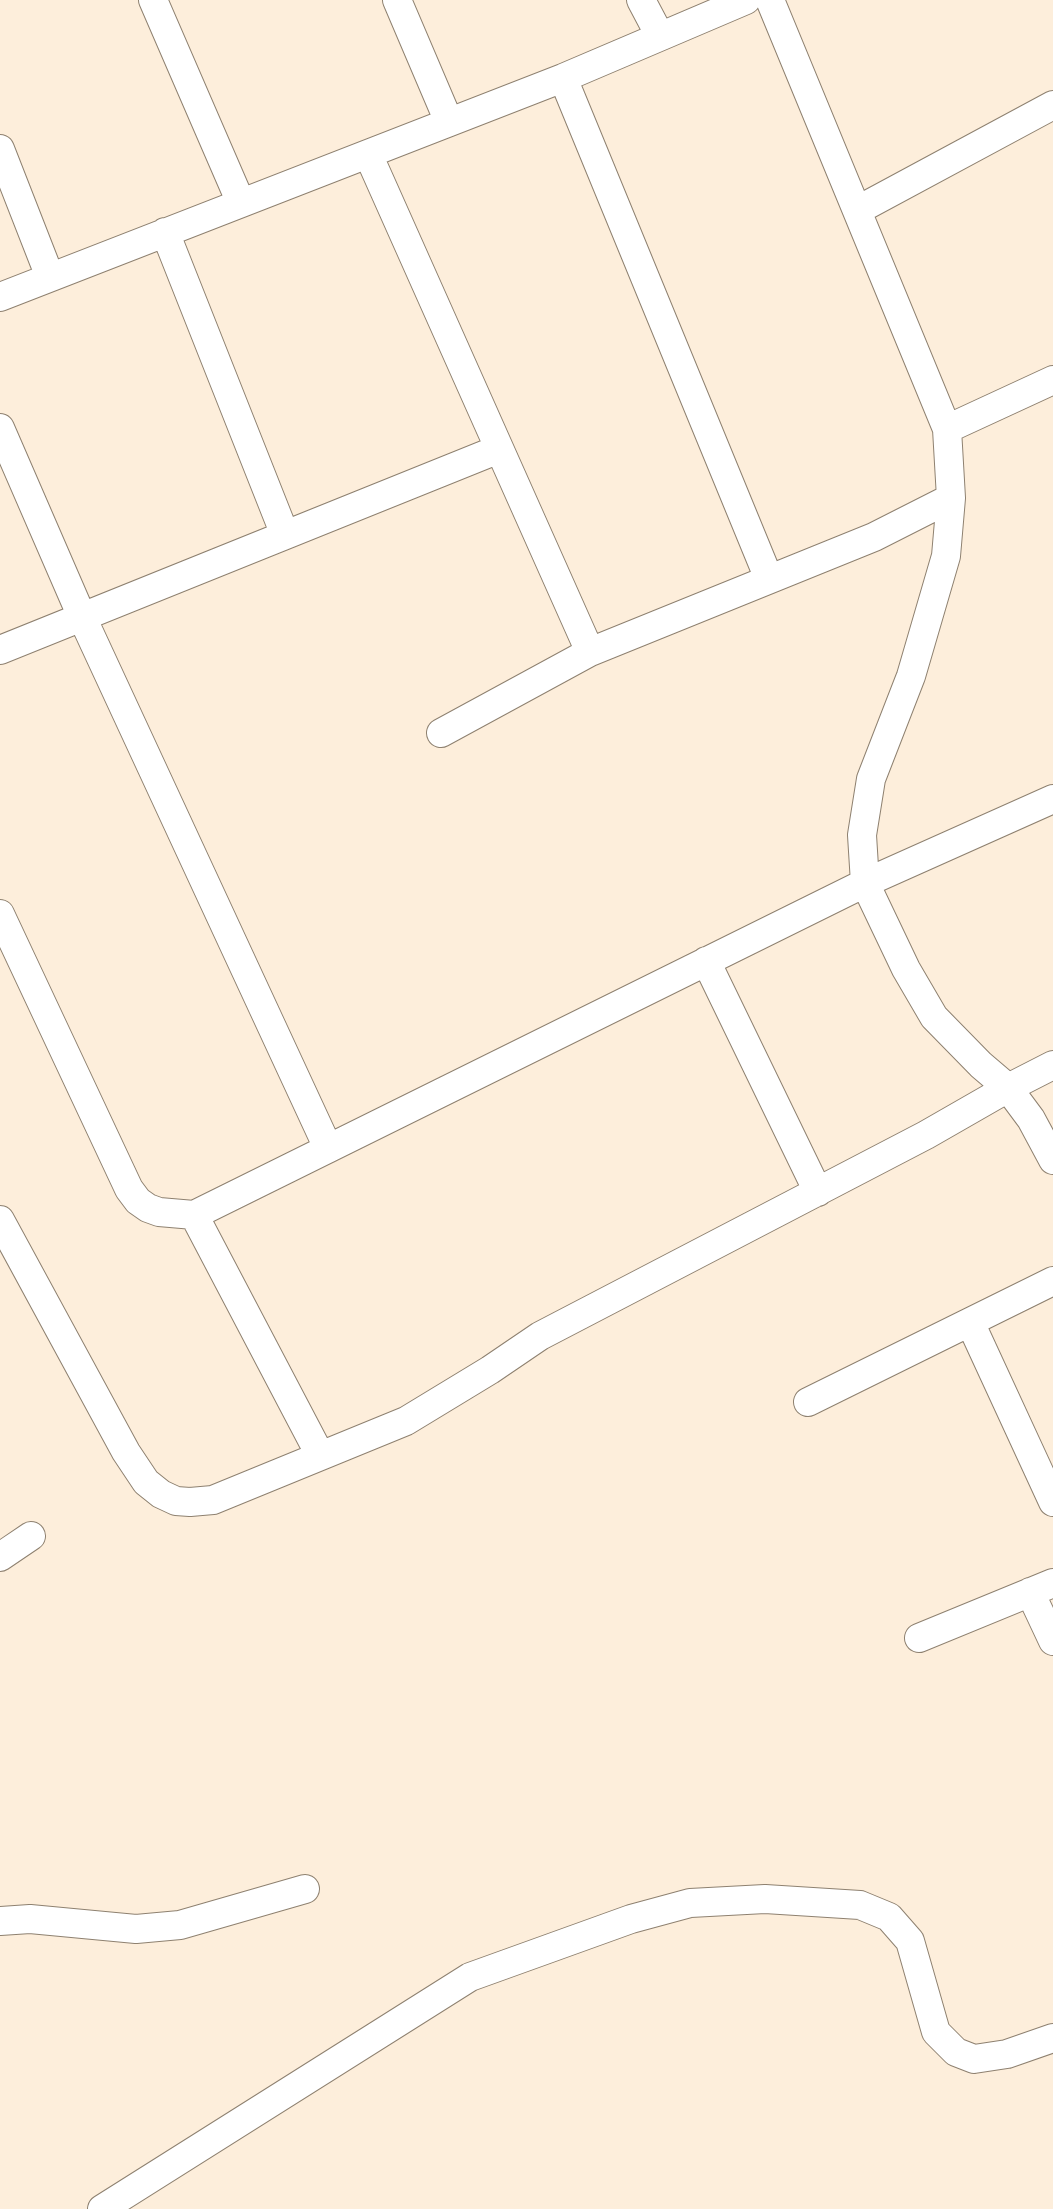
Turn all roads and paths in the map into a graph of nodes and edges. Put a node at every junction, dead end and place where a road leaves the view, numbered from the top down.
1 (153, 0) edge
2 (397, 0) edge
3 (642, 0) edge
4 (746, 0) edge
5 (770, 0) edge
6 (660, 36) junction
7 (563, 78) junction
8 (1053, 105) edge
9 (449, 122) junction
10 (0, 149) edge
11 (368, 154) junction
12 (241, 203) junction
13 (858, 210) junction
14 (165, 232) junction
15 (50, 277) junction
16 (0, 296) edge
17 (1053, 380) edge
18 (0, 428) edge
19 (947, 429) junction
20 (499, 449) junction
21 (951, 498) junction
22 (286, 535) junction
23 (769, 579) junction
24 (82, 617) junction
25 (0, 650) edge
26 (590, 652) junction
27 (441, 733) dead end
28 (1053, 799) edge
29 (865, 883) junction
30 (0, 914) edge
31 (706, 961) junction
32 (1053, 1065) edge
33 (1008, 1088) junction
34 (328, 1148) junction
35 (1053, 1160) edge
36 (818, 1192) junction
37 (194, 1215) junction
38 (0, 1220) edge
39 (1053, 1281) edge
40 (970, 1322) junction
41 (808, 1402) dead end
42 (320, 1455) junction
43 (1053, 1502) edge
44 (31, 1536) dead end
45 (0, 1557) edge
46 (1042, 1588) edge
47 (919, 1638) dead end
48 (1053, 1641) edge
49 (305, 1889) dead end
50 (0, 1921) edge
51 (1053, 2038) edge
52 (102, 2209) edge

1 - 12 street
2 - 9 street
3 - 6 street
4 - 6 street
5 - 13 street
6 - 7 street
7 - 9 street
7 - 23 street
8 - 13 street
9 - 11 street
10 - 15 street
11 - 12 street
11 - 20 street
12 - 14 street
13 - 19 street
14 - 15 street
14 - 22 street
15 - 16 street
17 - 19 street
18 - 24 street
19 - 21 street
20 - 22 street
20 - 26 street
21 - 23 street
21 - 29 street
22 - 24 street
23 - 26 street
24 - 25 street
24 - 34 street
26 - 27 street
28 - 29 street
29 - 31 street
29 - 33 street
30 - 37 street
31 - 34 street
31 - 36 street
32 - 33 street
33 - 35 street
33 - 36 street
34 - 37 street
36 - 42 street
37 - 42 street
38 - 42 street
39 - 40 street
40 - 41 street
40 - 43 street
44 - 45 street
46 - 47 street
46 - 48 street
49 - 50 street
51 - 52 street

